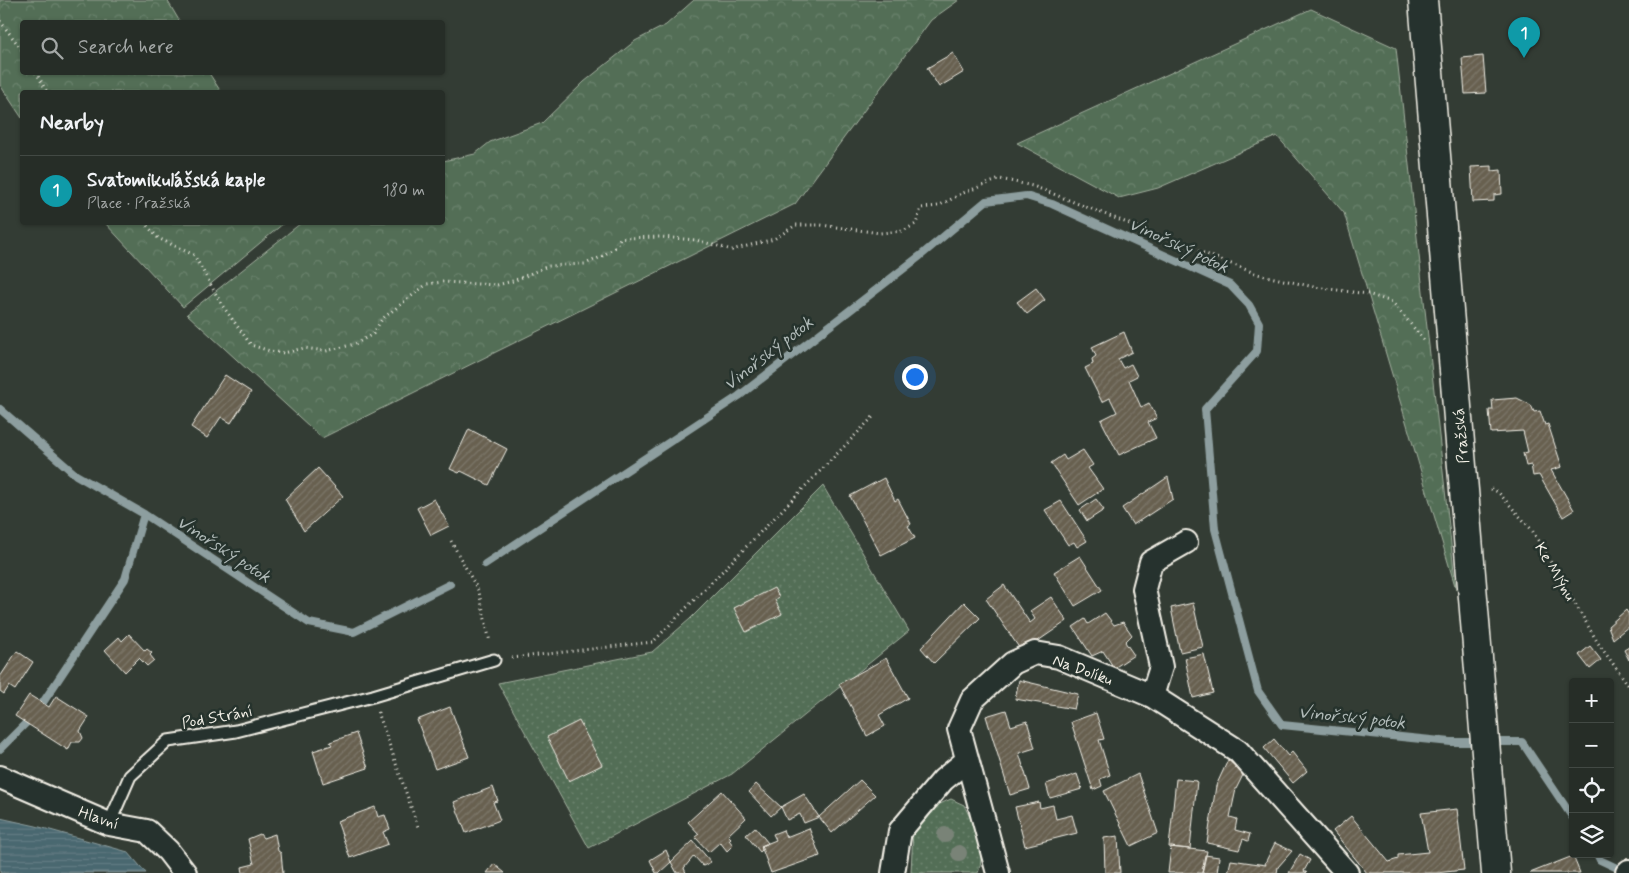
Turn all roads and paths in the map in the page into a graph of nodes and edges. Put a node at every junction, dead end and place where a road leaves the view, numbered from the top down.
1 (1423, 0) edge
2 (0, 21) edge
3 (20, 47) edge
4 (38, 75) edge
5 (46, 90) edge
6 (147, 225) edge
7 (1425, 342) dead end
8 (873, 417) dead end
9 (1464, 477) junction
10 (451, 541) dead end
11 (1186, 542) dead end
12 (494, 660) junction
13 (1629, 686) edge
14 (373, 696) junction
15 (1152, 696) junction
16 (966, 761) junction
17 (0, 777) edge
18 (109, 824) junction
19 (418, 827) dead end
20 (185, 873) edge
21 (893, 873) edge
22 (998, 873) edge
23 (1347, 873) edge
24 (1496, 873) edge

1 - 9 main road, Pražská
2 - 3 path
4 - 5 path
6 - 7 path
8 - 12 path
9 - 13 path, Ke Mlýnu
9 - 24 main road, Pražská
10 - 12 path
11 - 15 street
12 - 14 lane, Pod Strání
14 - 18 lane, Pod Strání
14 - 19 path
15 - 16 street, Na Dolíku
15 - 23 street, Na Dolíku
16 - 21 street
16 - 22 street, Na Dolíku
17 - 18 street, Hlavní
18 - 20 street, Hlavní

